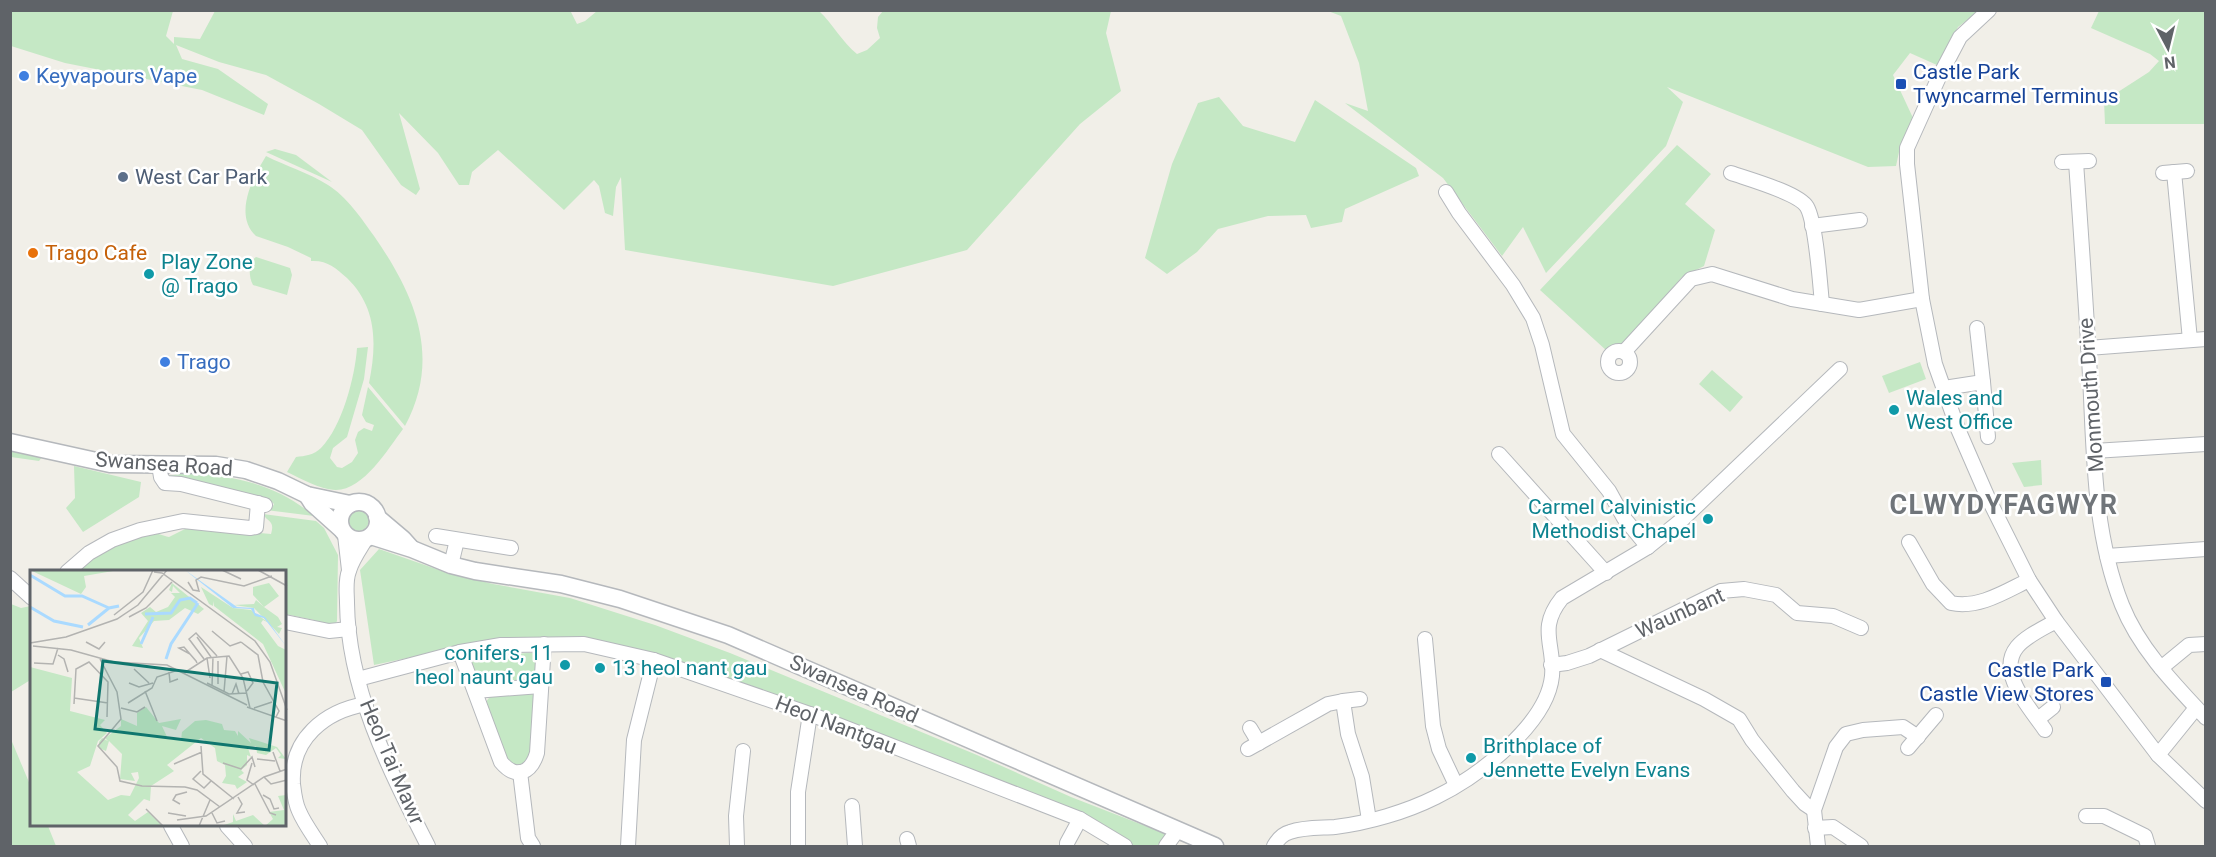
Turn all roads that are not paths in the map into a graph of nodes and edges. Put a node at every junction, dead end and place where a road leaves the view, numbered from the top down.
1 (1989, 10) edge
2 (2076, 162) dead end
3 (2175, 172) dead end
4 (1731, 173) dead end
5 (1446, 192) dead end
6 (1860, 220) dead end
7 (1812, 226) junction
8 (1922, 299) junction
9 (1822, 304) junction
10 (1977, 328) dead end
11 (2205, 339) edge
12 (2190, 340) junction
13 (2088, 348) junction
14 (1623, 352) dead end
15 (1840, 369) dead end
16 (1983, 382) junction
17 (1944, 388) junction
18 (1988, 437) dead end
19 (10, 442) edge
20 (2205, 444) edge
21 (2094, 451) junction
22 (1499, 454) dead end
23 (159, 465) junction
24 (307, 495) junction
25 (350, 504) junction
26 (377, 517) junction
27 (343, 532) junction
28 (436, 536) dead end
29 (368, 538) junction
30 (457, 540) junction
31 (1909, 542) dead end
32 (1648, 547) junction
33 (511, 548) dead end
34 (412, 549) junction
35 (2205, 549) edge
36 (2107, 556) junction
37 (452, 566) junction
38 (69, 570) edge
39 (349, 570) junction
40 (1606, 573) junction
41 (10, 578) edge
42 (2029, 579) junction
43 (30, 596) edge
44 (2056, 621) junction
45 (286, 622) edge
46 (1861, 627) dead end
47 (349, 629) junction
48 (1425, 639) dead end
49 (544, 644) junction
50 (2205, 644) edge
51 (1600, 650) junction
52 (460, 652) junction
53 (654, 660) junction
54 (1551, 665) junction
55 (2161, 668) junction
56 (358, 679) junction
57 (541, 686) junction
58 (475, 692) junction
59 (1360, 699) dead end
60 (1343, 701) junction
61 (366, 704) junction
62 (2053, 707) dead end
63 (2201, 713) edge
64 (810, 714) junction
65 (1936, 715) dead end
66 (1250, 728) dead end
67 (743, 751) dead end
68 (2158, 755) junction
69 (289, 766) edge
70 (520, 772) junction
71 (1456, 785) junction
72 (2205, 801) edge
73 (852, 806) dead end
74 (1814, 810) junction
75 (2086, 816) dead end
76 (1080, 819) junction
77 (1369, 820) junction
78 (172, 827) edge
79 (228, 827) edge
80 (1815, 828) junction
81 (1178, 831) junction
82 (182, 846) edge
83 (244, 846) edge
84 (320, 846) edge
85 (428, 846) edge
86 (533, 846) edge
87 (628, 846) edge
88 (737, 846) edge
89 (798, 846) edge
90 (855, 846) edge
91 (1067, 846) edge
92 (1125, 846) edge
93 (1166, 846) edge
94 (1215, 846) edge
95 (1274, 846) edge
96 (1818, 846) edge
97 (1861, 846) edge
98 (2148, 846) edge

1 - 8 street
2 - 13 street, Monmouth Drive
3 - 12 street
4 - 7 street
5 - 32 street
6 - 7 street
7 - 9 street
8 - 9 street
8 - 17 street
9 - 14 street
10 - 16 street
11 - 12 street
12 - 13 street
13 - 21 street, Monmouth Drive
15 - 32 street
16 - 17 street
16 - 18 street
17 - 42 street
19 - 23 street, Swansea Road
20 - 21 street
21 - 36 street, Monmouth Drive
22 - 40 street
23 - 24 street, Swansea Road
23 - 38 street
24 - 25 street, Swansea Road
24 - 27 street
25 - 26 street, Swansea Road
25 - 27 street
26 - 29 street
26 - 34 street, Swansea Road
27 - 29 street, Swansea Road
27 - 39 street, Heol Tai Mawr
28 - 30 street
29 - 34 street, Swansea Road
29 - 39 street, Heol Tai Mawr
30 - 33 street
30 - 37 street
31 - 42 street
32 - 40 street
34 - 37 street, Swansea Road
35 - 36 street
36 - 55 street, Monmouth Drive
37 - 81 street, Swansea Road
39 - 47 street, Heol Tai Mawr
40 - 54 street
41 - 43 street
42 - 44 street
44 - 62 street
44 - 68 street
45 - 47 street
46 - 51 street, Waunbant
47 - 56 street, Heol Tai Mawr
48 - 71 street
49 - 52 street, Heol Nantgau
49 - 53 street, Heol Nantgau
49 - 57 street
50 - 55 street
51 - 54 street, Waunbant
51 - 74 street, Waunbant
52 - 56 street, Heol Nantgau
52 - 58 street
53 - 64 street, Heol Nantgau
53 - 87 street
54 - 71 street
55 - 63 street, Monmouth Drive
56 - 61 street, Heol Tai Mawr
57 - 58 street
57 - 70 street
58 - 70 street
59 - 60 street
60 - 66 street
60 - 77 street
61 - 69 street
61 - 85 street, Heol Tai Mawr
63 - 68 street
64 - 76 street, Heol Nantgau
64 - 89 street
65 - 74 street
67 - 88 street
68 - 72 street
69 - 84 street
70 - 86 street
71 - 77 street
73 - 90 street
74 - 80 street
75 - 98 street
76 - 91 street
76 - 92 street, Heol Nantgau
77 - 95 street
78 - 82 street
79 - 83 street
80 - 96 street
80 - 97 street
81 - 93 street
81 - 94 street, Swansea Road

